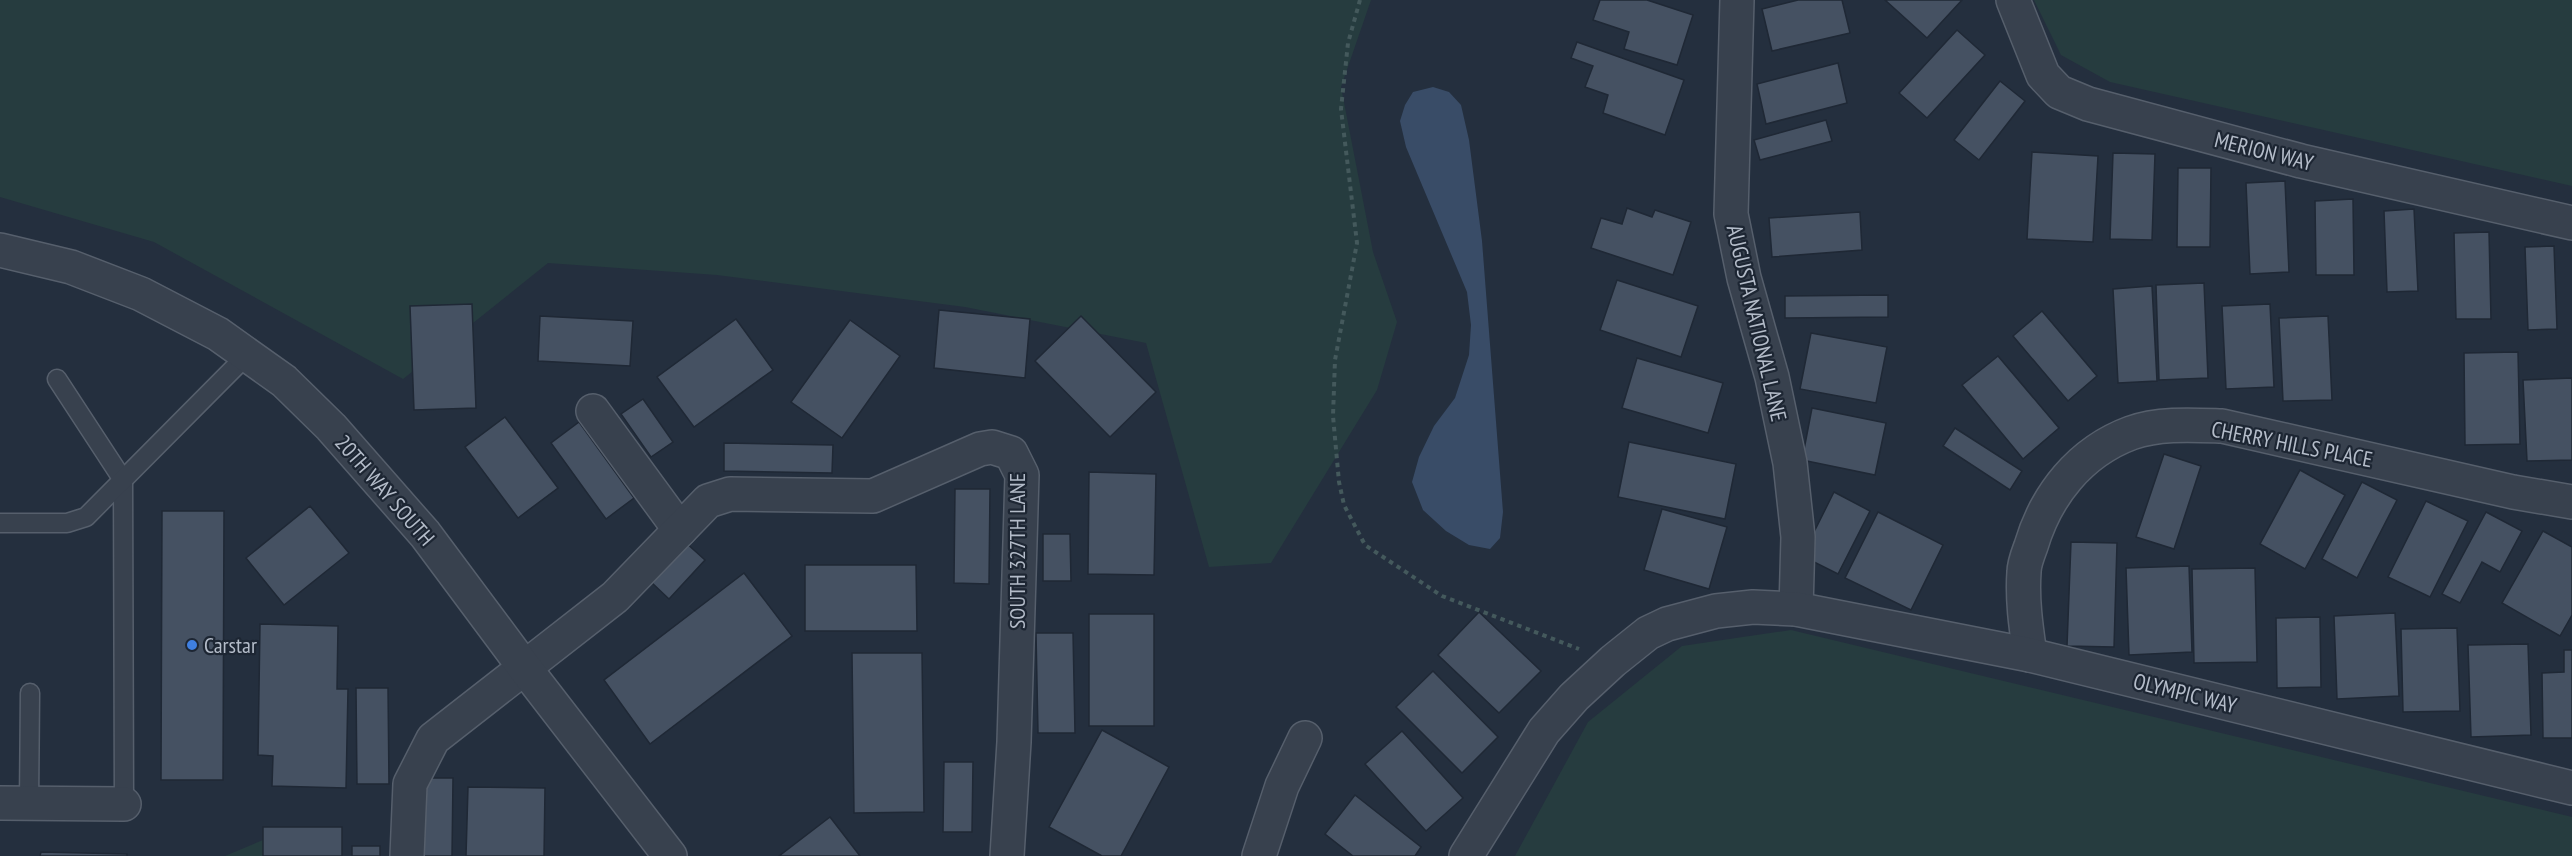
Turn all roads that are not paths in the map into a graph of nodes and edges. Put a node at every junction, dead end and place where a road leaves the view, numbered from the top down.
1 (1737, 0) edge
2 (2013, 0) edge
3 (2572, 223) edge
4 (0, 250) edge
5 (248, 354) junction
6 (57, 380) dead end
7 (593, 411) dead end
8 (123, 480) junction
9 (2572, 502) edge
10 (0, 523) edge
11 (680, 530) junction
12 (1796, 609) junction
13 (2030, 655) junction
14 (524, 667) junction
15 (30, 693) dead end
16 (1305, 738) dead end
17 (2572, 788) edge
18 (14, 804) edge
19 (124, 804) joint
20 (407, 856) edge
21 (670, 856) edge
22 (1007, 856) edge
23 (1259, 856) edge
24 (1466, 856) edge

1 - 12 street, AUGUSTA NATIONAL LANE
2 - 3 street, MERION WAY
4 - 5 street, 20TH WAY SOUTH
5 - 8 lane
5 - 14 street, 20TH WAY SOUTH
6 - 8 lane
7 - 11 street
8 - 10 lane
8 - 19 lane
9 - 13 street, CHERRY HILLS PLACE
11 - 14 street, SOUTH 327TH LANE
11 - 22 street, SOUTH 327TH LANE
12 - 13 street, OLYMPIC WAY
12 - 24 street, OLYMPIC WAY
13 - 17 street, OLYMPIC WAY
14 - 20 street, SOUTH 327TH LANE
14 - 21 street, 20TH WAY SOUTH
15 - 18 lane
16 - 23 street
18 - 19 street

